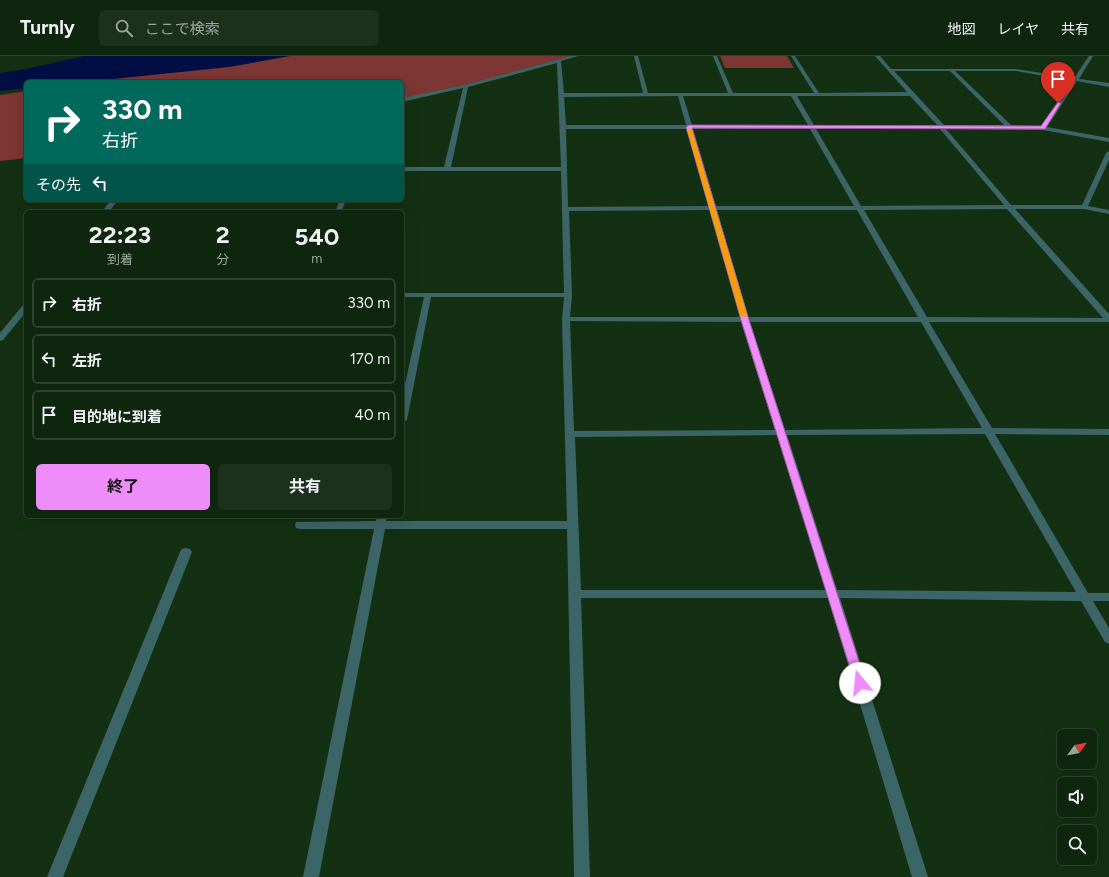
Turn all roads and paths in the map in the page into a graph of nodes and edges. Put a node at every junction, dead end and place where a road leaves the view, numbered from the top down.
1 (576, 56) edge
2 (636, 56) edge
3 (714, 56) edge
4 (793, 56) edge
5 (877, 56) edge
6 (1091, 56) edge
7 (559, 61) junction
8 (889, 70) junction
9 (951, 70) junction
10 (1074, 79) junction
11 (1109, 85) edge
12 (466, 86) junction
13 (646, 94) junction
14 (680, 94) junction
15 (731, 94) junction
16 (793, 94) junction
17 (817, 94) junction
18 (910, 94) junction
19 (563, 95) junction
20 (404, 100) edge
21 (1010, 126) junction
22 (563, 127) junction
23 (689, 127) junction
24 (811, 127) junction
25 (942, 127) junction
26 (1043, 128) junction
27 (1109, 140) edge
28 (1109, 153) edge
29 (404, 169) edge
30 (448, 169) junction
31 (564, 169) junction
32 (113, 202) edge
33 (1009, 207) junction
34 (1084, 207) junction
35 (714, 208) junction
36 (859, 208) junction
37 (565, 209) junction
38 (107, 210) edge
39 (1109, 212) edge
40 (404, 295) edge
41 (428, 295) junction
42 (568, 295) junction
43 (24, 309) edge
44 (566, 319) junction
45 (1109, 319) edge
46 (745, 320) junction
47 (925, 321) junction
48 (0, 338) edge
49 (404, 410) edge
50 (990, 431) junction
51 (1109, 432) edge
52 (782, 433) junction
53 (570, 434) junction
54 (381, 521) edge
55 (300, 525) dead end
56 (573, 525) junction
57 (186, 552) dead end
58 (575, 594) junction
59 (833, 594) junction
60 (1109, 597) edge
61 (1085, 598) junction
62 (1109, 639) edge
63 (55, 877) edge
64 (311, 877) edge
65 (582, 877) edge
66 (920, 877) edge

1 - 7 street
2 - 13 street
3 - 15 street
4 - 17 street
5 - 8 street
6 - 10 street
7 - 12 street
7 - 19 street
8 - 9 street
8 - 18 street
9 - 10 street
9 - 21 street
10 - 11 street
10 - 26 street
12 - 20 street
12 - 30 street
13 - 14 street
13 - 19 street
14 - 15 street
14 - 23 street
15 - 16 street
16 - 17 street
16 - 24 street
17 - 18 street
18 - 25 street
19 - 22 street
21 - 25 street
21 - 26 street
22 - 23 street
22 - 31 street
23 - 24 street
23 - 35 street
24 - 25 street
24 - 36 street
25 - 33 street
26 - 27 street
28 - 34 street
29 - 30 street
30 - 31 street
31 - 37 street
32 - 38 street
33 - 34 street
33 - 36 street
33 - 45 street
34 - 39 street
35 - 36 street
35 - 37 street
35 - 46 street
36 - 47 street
37 - 42 street
40 - 41 street
41 - 42 street
41 - 49 street
42 - 44 street
43 - 48 street
44 - 46 street
44 - 53 street
45 - 47 street
46 - 47 street
46 - 52 street
47 - 50 street
50 - 51 street
50 - 52 street
50 - 61 street
52 - 53 street
52 - 59 street
53 - 56 street
54 - 55 street
54 - 56 street
54 - 64 street
56 - 58 street
57 - 63 street
58 - 59 street
58 - 65 street
59 - 61 street
59 - 66 street
60 - 61 street
61 - 62 street

